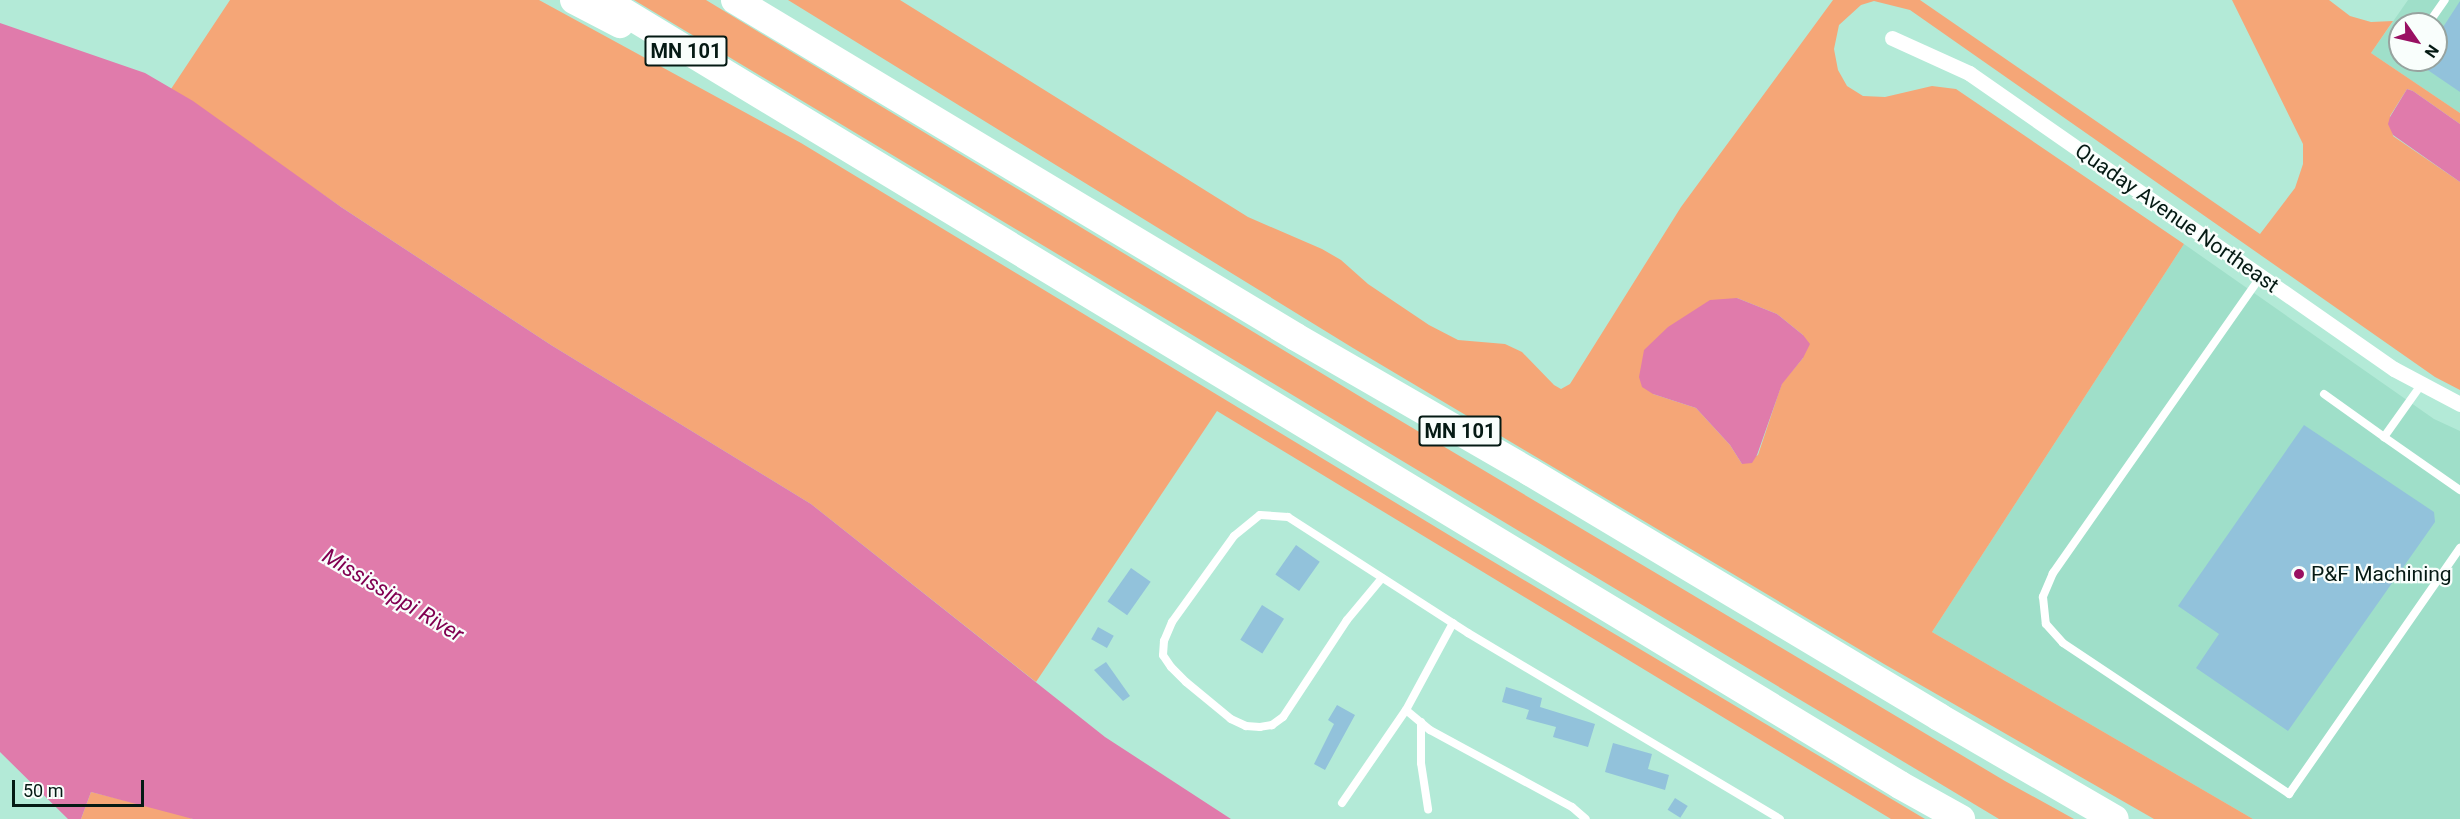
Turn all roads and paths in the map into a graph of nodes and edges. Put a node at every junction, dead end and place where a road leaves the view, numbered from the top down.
1 (574, 0) edge
2 (604, 0) edge
3 (735, 0) edge
4 (749, 0) edge
5 (1892, 38) dead end
6 (807, 43) junction
7 (769, 101) junction
8 (2261, 276) junction
9 (2421, 385) junction
10 (2324, 394) dead end
11 (2460, 404) edge
12 (2384, 437) junction
13 (2460, 490) edge
14 (2460, 548) edge
15 (1382, 578) junction
16 (1453, 623) junction
17 (1406, 710) junction
18 (1421, 722) junction
19 (1342, 803) dead end
20 (1428, 808) dead end
21 (1586, 819) edge
22 (1780, 819) edge
23 (1961, 819) edge
24 (2115, 819) edge

1 - 7 highway
2 - 7 highway, MN 101
3 - 6 highway, MN 101
4 - 6 highway
5 - 8 street, Quaday Avenue Northeast
6 - 24 highway, MN 101
7 - 23 highway, MN 101
8 - 9 street, Quaday Avenue Northeast
8 - 14 lane
9 - 11 street, Quaday Avenue Northeast
9 - 12 lane
10 - 12 lane
12 - 13 lane
15 - 15 lane
15 - 16 lane
16 - 17 lane
16 - 22 lane
17 - 18 lane
17 - 19 lane
18 - 20 lane
18 - 21 lane

